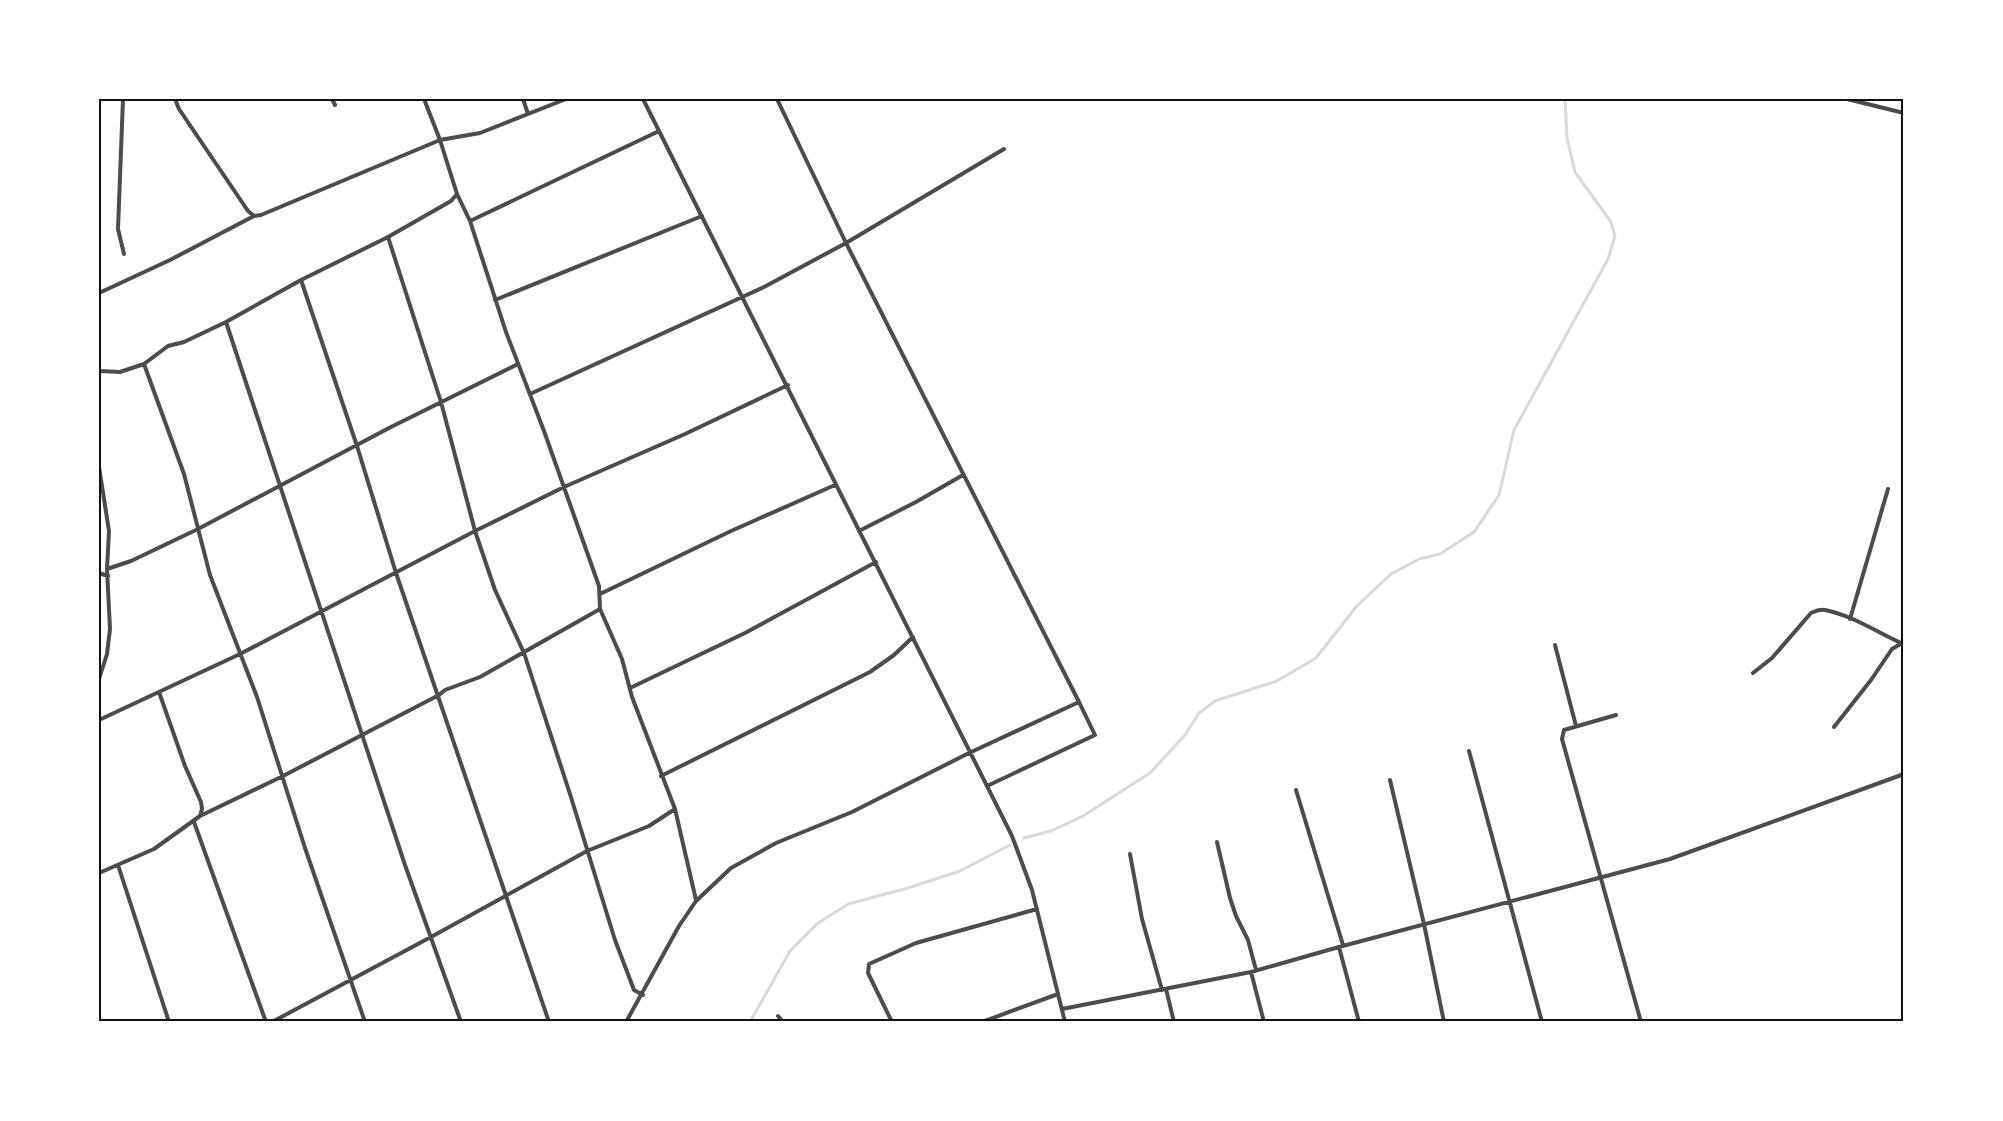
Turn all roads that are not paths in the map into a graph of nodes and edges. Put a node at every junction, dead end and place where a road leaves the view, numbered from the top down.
1 (123, 99) edge
2 (175, 99) edge
3 (332, 99) edge
4 (424, 99) edge
5 (523, 99) edge
6 (566, 99) edge
7 (643, 99) edge
8 (777, 99) edge
9 (1847, 99) edge
10 (335, 105) dead end
11 (1904, 113) edge
12 (528, 114) junction
13 (659, 131) junction
14 (440, 140) junction
15 (1004, 149) dead end
16 (457, 194) junction
17 (255, 216) junction
18 (702, 216) junction
19 (470, 221) junction
20 (388, 237) junction
21 (846, 243) junction
22 (124, 254) dead end
23 (301, 280) junction
24 (99, 293) edge
25 (743, 297) junction
26 (495, 300) junction
27 (226, 322) junction
28 (144, 364) junction
29 (518, 364) junction
30 (99, 371) edge
31 (788, 385) junction
32 (530, 394) junction
33 (441, 402) junction
34 (357, 446) junction
35 (99, 467) edge
36 (963, 475) junction
37 (835, 485) junction
38 (279, 486) junction
39 (564, 487) junction
40 (1888, 489) dead end
41 (198, 529) junction
42 (476, 531) junction
43 (858, 531) junction
44 (876, 562) junction
45 (107, 569) junction
46 (99, 573) edge
47 (396, 573) junction
48 (108, 576) junction
49 (600, 594) junction
50 (600, 609) junction
51 (320, 612) junction
52 (1850, 619) junction
53 (913, 637) junction
54 (1903, 643) edge
55 (1555, 645) dead end
56 (524, 653) junction
57 (240, 654) junction
58 (1753, 673) dead end
59 (99, 679) edge
60 (630, 688) junction
61 (159, 692) junction
62 (439, 695) junction
63 (1079, 702) junction
64 (1616, 715) dead end
65 (99, 720) edge
66 (1576, 726) junction
67 (1834, 726) dead end
68 (362, 735) junction
69 (1469, 751) dead end
70 (969, 753) junction
71 (1904, 774) edge
72 (283, 776) junction
73 (661, 776) junction
74 (1390, 780) dead end
75 (987, 786) junction
76 (1296, 790) dead end
77 (675, 809) junction
78 (200, 816) junction
79 (194, 822) junction
80 (1217, 842) dead end
81 (587, 851) junction
82 (1130, 854) dead end
83 (118, 865) junction
84 (99, 873) edge
85 (1600, 878) junction
86 (506, 896) junction
87 (696, 901) junction
88 (1510, 902) junction
89 (1037, 909) junction
90 (1425, 924) junction
91 (431, 937) junction
92 (1341, 946) junction
93 (1256, 970) junction
94 (1251, 972) junction
95 (351, 981) junction
96 (1164, 989) junction
97 (643, 994) junction
98 (1058, 994) junction
99 (1062, 1009) junction
100 (778, 1016) dead end
101 (169, 1022) edge
102 (266, 1022) edge
103 (272, 1022) edge
104 (364, 1022) edge
105 (461, 1022) edge
106 (549, 1022) edge
107 (627, 1022) edge
108 (783, 1022) edge
109 (892, 1022) edge
110 (981, 1022) edge
111 (1065, 1022) edge
112 (1173, 1022) edge
113 (1264, 1022) edge
114 (1359, 1022) edge
115 (1444, 1022) edge
116 (1542, 1022) edge
117 (1641, 1022) edge

1 - 22 street
2 - 17 street
3 - 10 street
4 - 14 street
5 - 12 street
6 - 12 street
7 - 13 street
8 - 21 street
9 - 11 street
12 - 14 street
13 - 18 street
13 - 19 street
14 - 16 street
14 - 17 street
15 - 21 street
16 - 19 street
16 - 20 street
17 - 24 street
18 - 25 street
18 - 26 street
19 - 26 street
20 - 23 street
20 - 33 street
21 - 25 street
21 - 36 street
23 - 27 street
23 - 34 street
25 - 31 street
25 - 32 street
26 - 29 street
27 - 28 street
27 - 38 street
28 - 30 street
28 - 41 street
29 - 32 street
29 - 33 street
31 - 37 street
31 - 39 street
32 - 39 street
33 - 34 street
33 - 42 street
34 - 38 street
34 - 47 street
35 - 45 street
36 - 43 street
36 - 63 street
37 - 43 street
37 - 49 street
38 - 41 street
38 - 51 street
39 - 42 street
39 - 49 street
40 - 52 street
41 - 45 street
41 - 57 street
42 - 47 street
42 - 56 street
43 - 44 street
44 - 53 street
44 - 60 street
45 - 48 street
46 - 48 street
47 - 51 street
47 - 62 street
48 - 59 street
49 - 50 street
50 - 56 street
50 - 60 street
51 - 57 street
51 - 68 street
52 - 54 street
52 - 58 street
53 - 70 street
53 - 73 street
54 - 67 street
55 - 66 street
56 - 62 street
56 - 81 street
57 - 61 street
57 - 72 street
60 - 73 street
61 - 65 street
61 - 78 street
62 - 68 street
62 - 86 street
63 - 70 street
63 - 75 street
64 - 66 street
66 - 85 street
68 - 72 street
68 - 91 street
69 - 88 street
70 - 75 street
70 - 87 street
71 - 85 street
72 - 78 street
72 - 95 street
73 - 77 street
74 - 90 street
75 - 89 street
76 - 92 street
77 - 81 street
77 - 87 street
78 - 79 street
79 - 83 street
79 - 102 street
80 - 93 street
81 - 86 street
81 - 97 street
82 - 96 street
83 - 84 street
83 - 101 street
85 - 88 street
85 - 117 street
86 - 91 street
86 - 106 street
87 - 97 street
88 - 90 street
88 - 116 street
89 - 98 street
89 - 109 street
90 - 92 street
90 - 115 street
91 - 95 street
91 - 105 street
92 - 93 street
92 - 114 street
93 - 94 street
94 - 96 street
94 - 113 street
95 - 103 street
95 - 104 street
96 - 99 street
96 - 112 street
97 - 107 street
98 - 99 street
98 - 110 street
99 - 111 street
100 - 108 street

